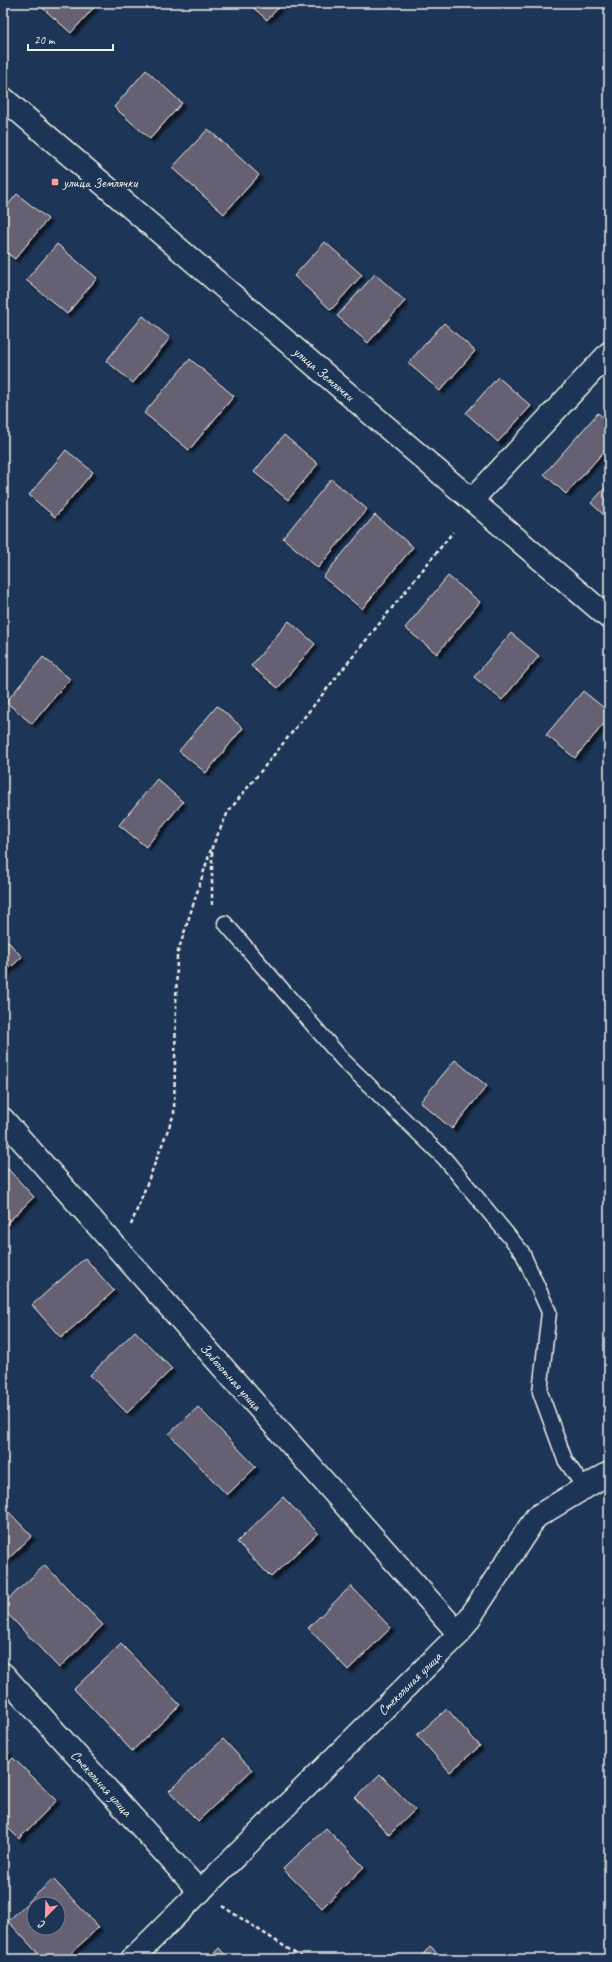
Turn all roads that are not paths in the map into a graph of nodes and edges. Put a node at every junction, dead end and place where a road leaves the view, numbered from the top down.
1 (3, 98) edge
2 (609, 353) edge
3 (472, 500) junction
4 (609, 618) edge
5 (225, 923) road end
6 (3, 1119) edge
7 (609, 1473) edge
8 (584, 1487) junction
9 (459, 1634) junction
10 (3, 1674) edge
11 (200, 1892) junction
12 (132, 1959) edge

1 - 3 street, улица Землячки
2 - 3 street
3 - 4 street, улица Землячки
5 - 8 lane
6 - 9 street, Заболотная улица
7 - 8 street, Стекольная улица
8 - 9 street, Стекольная улица
9 - 11 street, Стекольная улица
10 - 11 street, Стекольная улица
11 - 12 street, Стекольная улица

